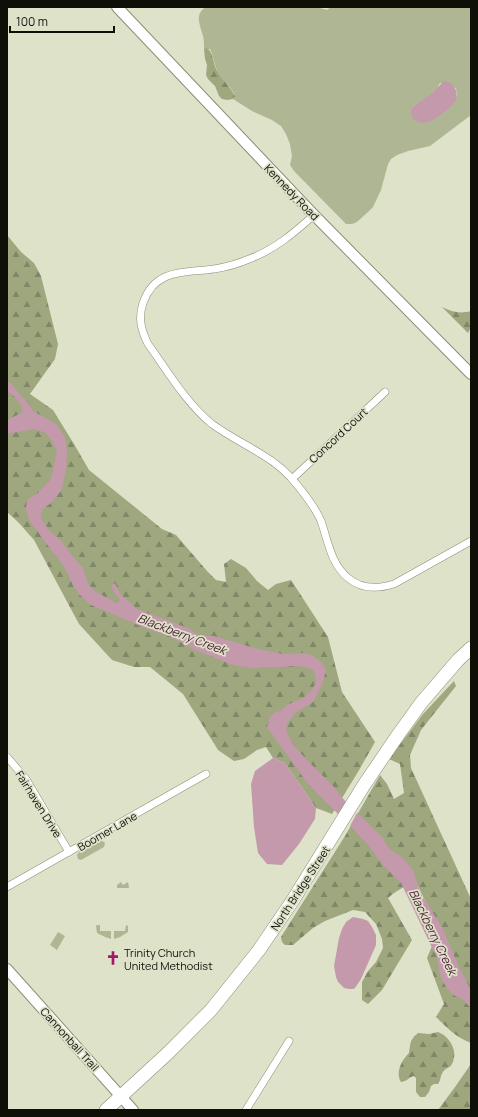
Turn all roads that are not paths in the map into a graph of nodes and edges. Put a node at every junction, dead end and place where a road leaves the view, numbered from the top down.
1 (116, 7) edge
2 (314, 215) junction
3 (471, 374) edge
4 (385, 392) dead end
5 (292, 479) junction
6 (471, 541) edge
7 (471, 648) edge
8 (7, 757) edge
9 (206, 774) dead end
10 (69, 852) junction
11 (7, 888) edge
12 (7, 969) edge
13 (289, 1041) dead end
14 (121, 1096) junction
15 (106, 1110) edge
16 (133, 1110) edge
17 (246, 1110) edge

1 - 2 main road, Kennedy Road
2 - 3 main road, Kennedy Road
2 - 5 street
4 - 5 street, Concord Court
5 - 6 street
7 - 14 highway, North Bridge Street
8 - 10 street, Fairhaven Drive
9 - 10 street, Boomer Lane
10 - 11 street, Boomer Lane
12 - 14 main road, Cannonball Trail
13 - 17 street
14 - 15 highway, North Bridge Street
14 - 16 main road, Cannonball Trail

